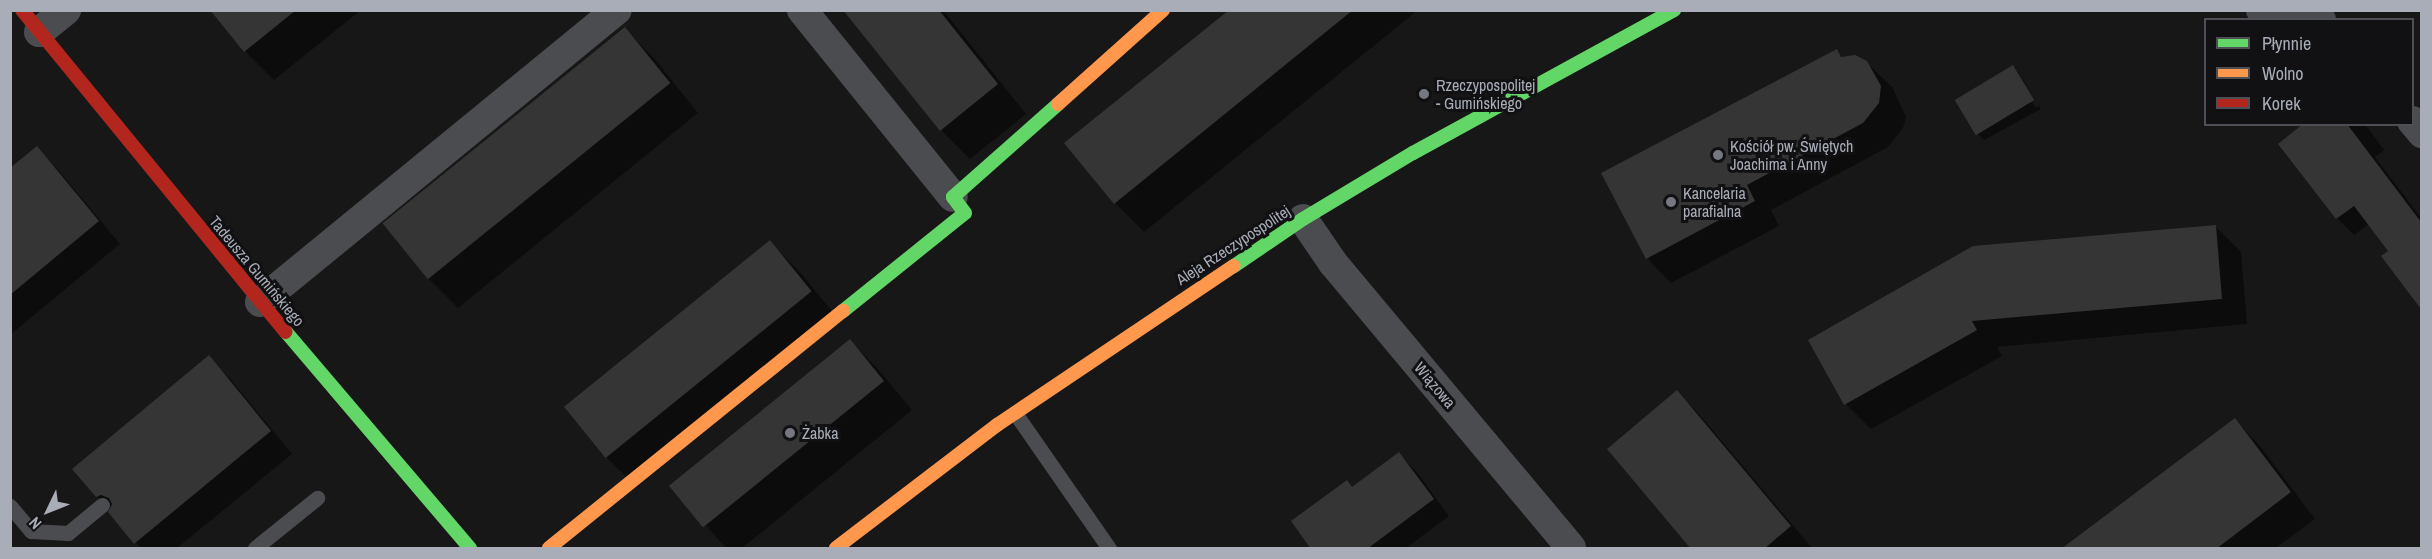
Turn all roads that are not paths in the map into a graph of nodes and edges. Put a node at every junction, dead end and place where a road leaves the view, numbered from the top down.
1 (66, 10) edge
2 (617, 10) edge
3 (802, 10) edge
4 (1163, 10) edge
5 (1674, 10) edge
6 (2261, 10) edge
7 (2309, 18) edge
8 (31, 21) edge
9 (953, 197) junction
10 (1303, 219) junction
11 (260, 302) junction
12 (1015, 413) junction
13 (317, 498) dead end
14 (102, 505) dead end
15 (10, 506) edge
16 (255, 549) edge
17 (470, 549) edge
18 (549, 549) edge
19 (836, 549) edge
20 (1109, 549) edge
21 (1571, 549) edge

1 - 8 street
2 - 11 street
3 - 9 street
4 - 9 street
5 - 10 street, Aleja Rzeczypospolitej
6 - 7 street
8 - 11 street, Tadeusza Gumińskiego
9 - 18 street
10 - 12 street, Aleja Rzeczypospolitej
10 - 21 street, Wiązowa
11 - 17 street, Tadeusza Gumińskiego
12 - 19 street, Aleja Rzeczypospolitej
12 - 20 lane
13 - 16 lane
14 - 15 lane

